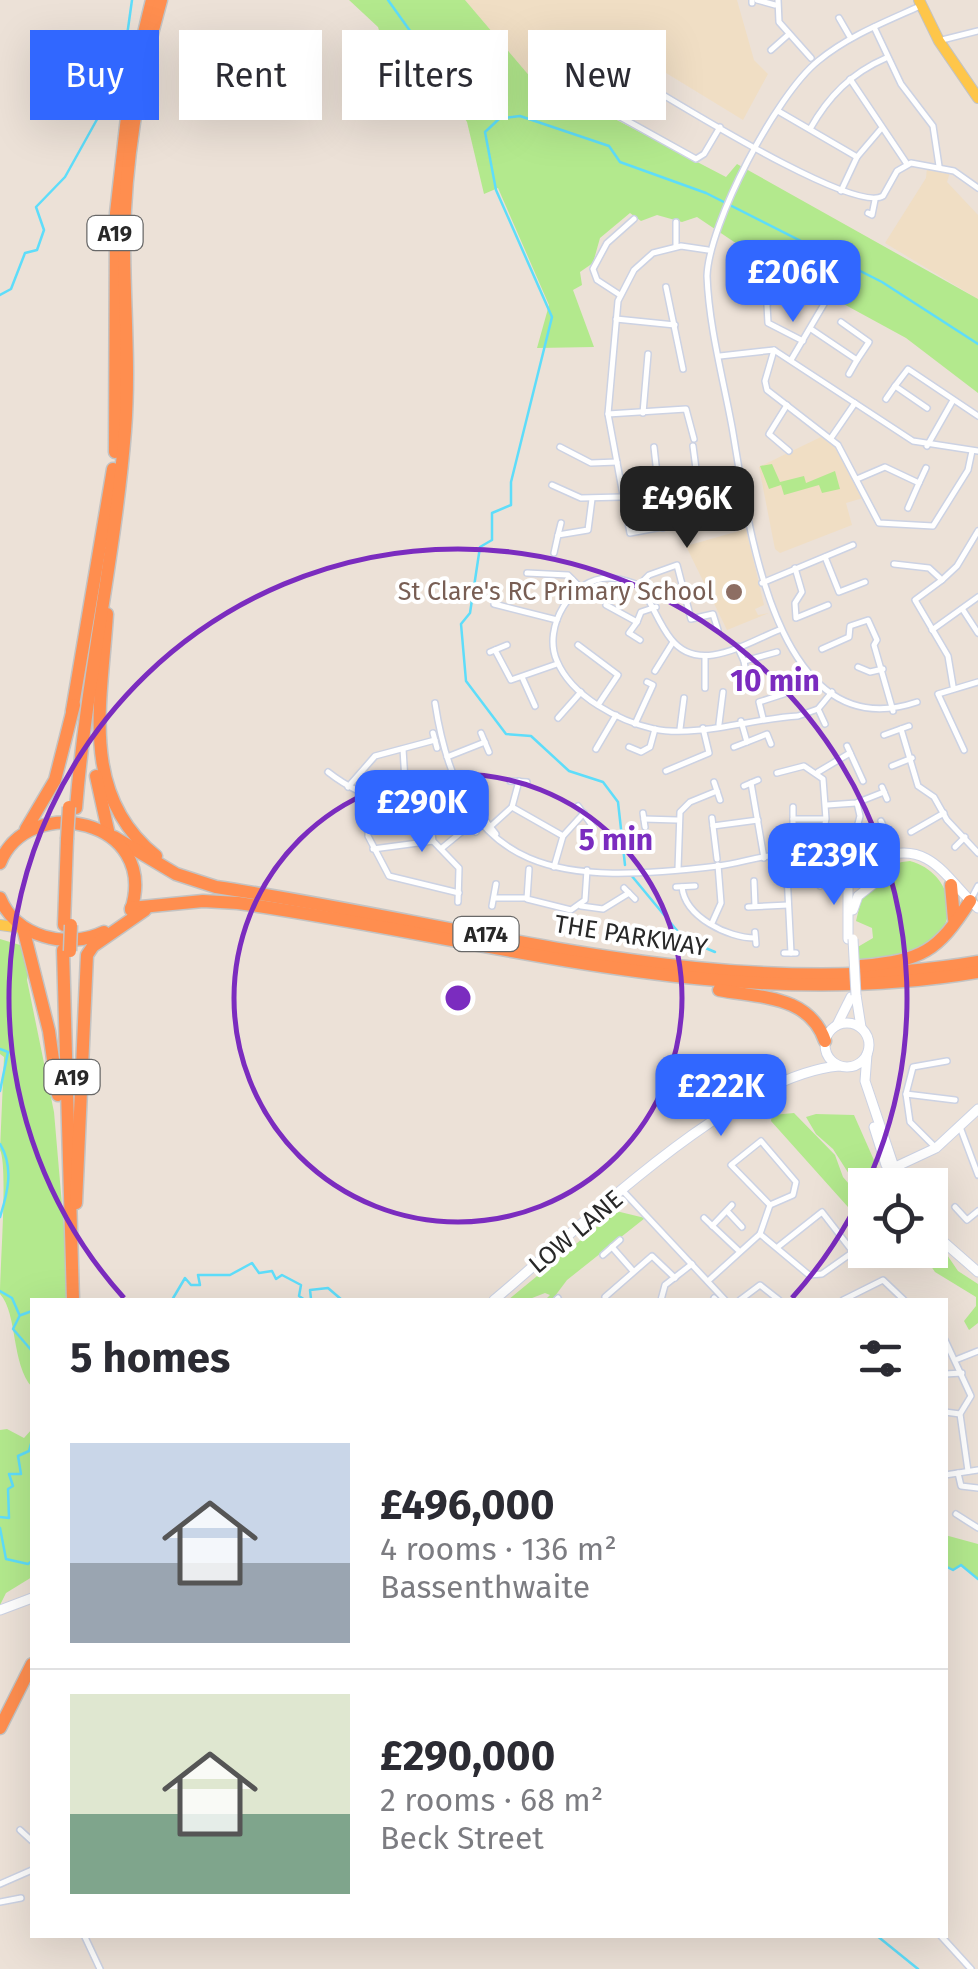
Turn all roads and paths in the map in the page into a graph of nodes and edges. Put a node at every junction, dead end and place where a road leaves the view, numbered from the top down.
1 (152, 0) edge
2 (161, 0) edge
3 (754, 1) edge
4 (777, 2) edge
5 (920, 3) edge
6 (839, 18) dead end
7 (874, 27) junction
8 (978, 31) edge
9 (788, 34) junction
10 (850, 38) junction
11 (939, 41) junction
12 (771, 50) dead end
13 (811, 58) dead end
14 (886, 58) junction
15 (850, 79) junction
16 (978, 98) edge
17 (778, 111) junction
18 (720, 126) junction
19 (810, 129) junction
20 (880, 130) junction
21 (758, 148) junction
22 (857, 157) junction
23 (907, 164) junction
24 (939, 166) junction
25 (978, 188) edge
26 (841, 191) junction
27 (876, 200) junction
28 (868, 213) dead end
29 (634, 219) dead end
30 (676, 222) dead end
31 (676, 246) junction
32 (708, 250) junction
33 (784, 274) dead end
34 (760, 286) dead end
35 (670, 288) dead end
36 (773, 293) junction
37 (620, 295) junction
38 (830, 301) dead end
39 (616, 319) junction
40 (675, 325) junction
41 (842, 325) dead end
42 (811, 329) junction
43 (803, 341) junction
44 (774, 350) junction
45 (648, 354) dead end
46 (719, 356) junction
47 (790, 360) junction
48 (857, 360) junction
49 (683, 369) dead end
50 (848, 374) dead end
51 (895, 386) junction
52 (886, 399) dead end
53 (952, 402) junction
54 (855, 404) junction
55 (787, 405) junction
56 (927, 408) dead end
57 (643, 413) junction
58 (608, 414) junction
59 (978, 416) edge
60 (125, 433) junction
61 (831, 438) junction
62 (927, 446) junction
63 (655, 447) dead end
64 (560, 448) dead end
65 (788, 451) dead end
66 (975, 451) edge
67 (618, 462) junction
68 (926, 468) dead end
69 (113, 469) junction
70 (856, 480) junction
71 (920, 483) junction
72 (552, 485) dead end
73 (660, 494) junction
74 (622, 498) junction
75 (592, 499) junction
76 (908, 505) dead end
77 (747, 511) junction
78 (561, 522) dead end
79 (663, 530) junction
80 (978, 531) edge
81 (558, 535) junction
82 (853, 545) dead end
83 (554, 553) dead end
84 (825, 556) junction
85 (894, 564) dead end
86 (795, 568) junction
87 (527, 573) dead end
88 (942, 580) junction
89 (865, 582) dead end
90 (762, 583) junction
91 (640, 585) junction
92 (580, 587) junction
93 (978, 597) edge
94 (494, 604) dead end
95 (828, 605) dead end
96 (503, 606) junction
97 (606, 606) dead end
98 (656, 607) junction
99 (963, 610) junction
100 (500, 618) dead end
101 (557, 620) junction
102 (637, 622) junction
103 (718, 630) dead end
104 (779, 630) junction
105 (932, 630) junction
106 (978, 632) edge
107 (640, 640) dead end
108 (673, 642) junction
109 (507, 645) dead end
110 (578, 645) dead end
111 (738, 646) junction
112 (822, 649) dead end
113 (87, 650) junction
114 (777, 652) dead end
115 (705, 657) junction
116 (744, 661) junction
117 (558, 664) junction
118 (858, 667) dead end
119 (884, 668) junction
120 (655, 671) dead end
121 (746, 673) dead end
122 (522, 677) junction
123 (102, 679) junction
124 (647, 682) dead end
125 (978, 682) edge
126 (953, 686) junction
127 (806, 687) dead end
128 (705, 688) dead end
129 (581, 692) junction
130 (723, 692) dead end
131 (832, 692) junction
132 (684, 698) dead end
133 (535, 702) dead end
134 (918, 702) dead end
135 (435, 703) dead end
136 (598, 704) junction
137 (818, 709) junction
138 (893, 710) junction
139 (72, 711) junction
140 (616, 716) junction
141 (558, 718) dead end
142 (764, 718) junction
143 (741, 721) junction
144 (635, 724) junction
145 (719, 724) junction
146 (824, 724) dead end
147 (703, 728) junction
148 (655, 729) junction
149 (680, 730) junction
150 (481, 733) dead end
151 (884, 735) dead end
152 (435, 740) dead end
153 (485, 742) junction
154 (746, 742) junction
155 (770, 744) dead end
156 (66, 746) junction
157 (734, 747) dead end
158 (403, 748) junction
159 (629, 748) dead end
160 (596, 749) dead end
161 (964, 750) dead end
162 (489, 752) dead end
163 (447, 757) junction
164 (912, 758) junction
165 (892, 766) dead end
166 (858, 770) junction
167 (666, 771) dead end
168 (328, 772) dead end
169 (777, 772) dead end
170 (818, 772) junction
171 (850, 774) dead end
172 (510, 781) dead end
173 (518, 781) junction
174 (864, 781) dead end
175 (527, 782) dead end
176 (714, 782) dead end
177 (751, 783) dead end
178 (918, 786) junction
179 (348, 787) junction
180 (717, 791) junction
181 (884, 792) dead end
182 (910, 792) dead end
183 (462, 794) junction
184 (398, 796) dead end
185 (406, 797) junction
186 (414, 797) dead end
187 (720, 800) dead end
188 (856, 803) junction
189 (428, 804) junction
190 (827, 804) junction
191 (369, 805) dead end
192 (578, 806) dead end
193 (512, 807) junction
194 (792, 807) dead end
195 (72, 808) junction
196 (584, 812) junction
197 (944, 813) junction
198 (712, 818) dead end
199 (644, 820) dead end
200 (677, 820) junction
201 (758, 820) junction
202 (793, 820) junction
203 (826, 820) junction
204 (714, 826) junction
205 (884, 826) dead end
206 (593, 827) dead end
207 (792, 828) dead end
208 (858, 830) junction
209 (476, 832) dead end
210 (912, 832) dead end
211 (496, 834) dead end
212 (21, 835) junction
213 (111, 836) junction
214 (564, 836) junction
215 (965, 837) junction
216 (854, 839) dead end
217 (433, 841) junction
218 (955, 847) dead end
219 (0, 849) edge
220 (442, 849) junction
221 (373, 850) junction
222 (978, 853) edge
223 (786, 854) junction
224 (818, 856) junction
225 (764, 858) junction
226 (718, 862) junction
227 (0, 863) edge
228 (838, 865) junction
229 (859, 866) junction
230 (554, 867) junction
231 (529, 869) dead end
232 (678, 869) junction
233 (587, 870) junction
234 (873, 876) junction
235 (788, 880) junction
236 (754, 881) dead end
237 (848, 883) junction
238 (496, 884) dead end
239 (951, 885) junction
240 (694, 886) dead end
241 (820, 886) dead end
242 (978, 886) edge
243 (862, 892) junction
244 (460, 893) junction
245 (258, 894) junction
246 (494, 898) junction
247 (526, 898) junction
248 (0, 899) edge
249 (635, 899) dead end
250 (458, 902) dead end
251 (788, 905) junction
252 (492, 906) dead end
253 (582, 906) junction
254 (973, 907) edge
255 (130, 913) junction
256 (712, 923) junction
257 (0, 925) edge
258 (23, 928) junction
259 (755, 938) dead end
260 (851, 939) junction
261 (944, 939) junction
262 (790, 953) dead end
263 (580, 962) junction
264 (978, 962) edge
265 (714, 972) junction
266 (978, 972) edge
267 (854, 995) junction
268 (838, 1026) junction
269 (864, 1032) junction
270 (825, 1044) junction
271 (867, 1054) junction
272 (947, 1060) dead end
273 (841, 1066) junction
274 (809, 1070) junction
275 (906, 1094) junction
276 (954, 1100) dead end
277 (978, 1109) edge
278 (960, 1126) junction
279 (936, 1148) junction
280 (891, 1168) edge
281 (891, 1168) edge
282 (893, 1168) edge
283 (978, 1174) edge
284 (624, 1192) junction
285 (73, 1197) junction
286 (770, 1205) junction
287 (955, 1207) dead end
288 (978, 1212) edge
289 (704, 1218) dead end
290 (712, 1226) junction
291 (742, 1227) dead end
292 (760, 1234) junction
293 (620, 1240) dead end
294 (779, 1246) junction
295 (948, 1246) edge
296 (612, 1248) junction
297 (738, 1250) junction
298 (603, 1255) dead end
299 (692, 1264) junction
300 (634, 1272) junction
301 (978, 1272) edge
302 (674, 1278) junction
303 (708, 1281) junction
304 (610, 1296) edge
305 (77, 1298) edge
306 (496, 1298) edge
307 (661, 1298) edge
308 (724, 1298) edge
309 (743, 1298) edge
310 (776, 1298) edge
311 (847, 1298) edge
312 (902, 1298) edge
313 (948, 1344) edge
314 (978, 1351) edge
315 (956, 1360) junction
316 (962, 1373) junction
317 (948, 1374) edge
318 (975, 1398) edge
319 (948, 1412) edge
320 (960, 1414) junction
321 (978, 1470) edge
322 (968, 1471) junction
323 (958, 1474) junction
324 (948, 1475) edge
325 (978, 1488) edge
326 (958, 1519) dead end
327 (978, 1528) edge
328 (30, 1599) edge
329 (0, 1610) edge
330 (30, 1668) edge
331 (30, 1685) edge
332 (0, 1728) edge
333 (0, 1742) edge
334 (20, 1830) dead end
335 (30, 1837) edge
336 (30, 1871) edge
337 (2, 1883) edge
338 (20, 1898) dead end
339 (9, 1900) junction
340 (0, 1902) edge
341 (85, 1938) edge
342 (943, 1938) edge
343 (100, 1969) edge
344 (971, 1969) edge

1 - 69 highway, A19
2 - 60 highway, A19
3 - 4 street
4 - 9 street
5 - 7 street
5 - 11 main road
6 - 10 street
7 - 10 street
7 - 14 street
8 - 11 street
9 - 12 street
9 - 13 street
10 - 17 street
11 - 16 main road
14 - 15 street
14 - 24 street
15 - 19 street
15 - 20 street
17 - 19 street
17 - 21 street
18 - 18 street
18 - 21 street
19 - 22 street
20 - 22 street
20 - 23 street
21 - 26 street
21 - 32 street
22 - 26 street
23 - 24 street
23 - 27 street
24 - 25 street
26 - 27 street
27 - 28 street
29 - 37 street
30 - 31 street
31 - 32 street
31 - 37 street
32 - 46 street
33 - 36 street
34 - 36 street
35 - 40 street
36 - 43 street
37 - 39 street
38 - 42 street
39 - 40 street
39 - 58 street
40 - 49 street
41 - 48 street
42 - 43 street
42 - 48 street
43 - 47 street
44 - 46 street
44 - 47 street
44 - 55 street
45 - 57 street
46 - 77 street
47 - 54 street
48 - 50 street
51 - 52 street
51 - 53 street
51 - 56 street
53 - 59 street
53 - 62 street
54 - 61 street
54 - 62 street
55 - 61 street
55 - 65 street
57 - 58 street
57 - 73 street
58 - 67 street
60 - 123 highway
60 - 195 highway, A19
61 - 70 street
62 - 66 street
63 - 73 street
64 - 67 street
66 - 70 street
67 - 74 street
68 - 71 street
69 - 113 highway, A19
69 - 139 highway
70 - 71 street
71 - 76 street
72 - 75 street
73 - 79 street
74 - 75 street
74 - 79 street
75 - 81 street
77 - 79 street
77 - 90 street
78 - 81 street
80 - 88 street
81 - 83 street
82 - 84 street
84 - 86 street
84 - 89 street
85 - 88 street
86 - 90 street
86 - 95 street
87 - 92 street
88 - 105 street
90 - 104 street
91 - 92 street
91 - 98 street
91 - 103 street
92 - 101 street
93 - 99 street
94 - 96 street
96 - 100 street
96 - 101 street
97 - 102 street
98 - 102 street
98 - 108 street
99 - 105 street
99 - 106 street
101 - 117 street
102 - 107 street
104 - 111 street
104 - 131 street
105 - 126 street
108 - 115 street
108 - 120 street
109 - 122 street
110 - 136 street
111 - 115 street
111 - 116 street
112 - 119 street
113 - 139 highway
113 - 195 highway, A19
114 - 116 street
115 - 128 street
116 - 121 street
117 - 122 street
117 - 129 street
118 - 119 street
119 - 138 street
122 - 133 street
123 - 213 highway
123 - 245 highway
124 - 144 street
125 - 126 street
126 - 161 street
127 - 142 street
129 - 136 street
129 - 141 street
130 - 145 street
131 - 137 street
131 - 138 street
132 - 149 street
134 - 138 street
135 - 163 street
136 - 140 street
137 - 142 street
137 - 146 street
139 - 156 highway
140 - 144 street
140 - 160 street
142 - 143 street
143 - 145 street
143 - 154 street
144 - 148 street
145 - 147 street
147 - 149 street
147 - 167 street
148 - 149 street
148 - 159 street
150 - 153 street
151 - 164 street
152 - 158 street
153 - 162 street
153 - 163 street
154 - 155 street
154 - 157 street
156 - 212 highway
156 - 219 highway
158 - 179 street
158 - 185 street
163 - 183 street
164 - 165 street
164 - 178 street
166 - 170 street
166 - 171 street
166 - 174 street
168 - 179 street
169 - 170 street
170 - 190 street
172 - 173 street
173 - 175 street
173 - 193 street
176 - 180 street
177 - 201 street
178 - 182 street
178 - 197 street
179 - 189 street
180 - 187 street
180 - 200 street
181 - 188 street
183 - 189 street
183 - 230 street
184 - 185 street
185 - 186 street
188 - 190 street
188 - 208 street
189 - 217 street
190 - 203 street
191 - 221 street
192 - 196 street
193 - 211 street
193 - 214 street
194 - 202 street
195 - 285 highway, A19, bridge
196 - 206 street
196 - 214 street
197 - 210 street
197 - 215 street
198 - 204 street
199 - 200 street
200 - 232 street
201 - 204 street
201 - 225 street
202 - 203 street
202 - 207 street
203 - 224 street
204 - 226 street
205 - 208 street
208 - 216 street
209 - 220 street
212 - 213 highway, A174
212 - 227 highway
213 - 245 highway, THE PARKWAY / A174
213 - 255 highway
214 - 230 street
215 - 218 street
215 - 222 street
217 - 220 street
217 - 221 street
220 - 244 street
221 - 244 street
223 - 224 street
223 - 225 street
223 - 235 street
224 - 228 street
225 - 226 street
226 - 232 street
226 - 256 street
228 - 229 street
228 - 237 street
229 - 234 main road
229 - 237 main road
229 - 254 main road
230 - 233 street
231 - 247 street
232 - 233 street
233 - 253 street
234 - 239 main road
234 - 243 main road
235 - 241 street
235 - 251 street
236 - 251 street
237 - 243 main road
237 - 260 main road
238 - 246 street
239 - 254 main road
239 - 261 highway
240 - 256 street
242 - 254 street
243 - 260 main road
244 - 250 street
245 - 265 highway, THE PARKWAY / A174
246 - 247 street
246 - 252 street
247 - 253 street
248 - 258 highway
249 - 253 street
251 - 262 street
254 - 261 highway
255 - 258 highway, A174
255 - 263 highway, THE PARKWAY / A174
255 - 285 highway
256 - 259 street
257 - 258 main road, A174
258 - 285 highway
260 - 267 main road, bridge
261 - 265 highway
263 - 266 highway, THE PARKWAY / A174
263 - 270 highway
264 - 265 highway, THE PARKWAY / A174
267 - 268 main road
267 - 269 main road
268 - 269 main road
268 - 270 main road
269 - 271 main road
270 - 273 main road
270 - 274 main road, LOW LANE
271 - 273 main road
271 - 280 main road
272 - 275 street
273 - 274 main road, LOW LANE
273 - 281 main road
274 - 284 main road, LOW LANE
275 - 276 street
275 - 279 street
277 - 278 main road
278 - 279 main road
278 - 283 street
279 - 282 main road
284 - 299 street
284 - 306 main road, LOW LANE
285 - 305 highway, A19
286 - 286 street
286 - 292 street
287 - 288 street
289 - 290 street
290 - 291 street
290 - 297 street
292 - 294 street
292 - 297 street
293 - 296 street
294 - 294 street
295 - 301 main road
296 - 298 street
296 - 300 street
297 - 303 street
299 - 302 street
299 - 303 street
300 - 302 street
300 - 304 street
302 - 307 street
303 - 308 street
309 - 310 street
311 - 312 street
313 - 315 street
314 - 315 street
315 - 316 street
316 - 317 street
316 - 318 street
318 - 320 street
319 - 320 street
320 - 322 street
321 - 322 street
322 - 323 street
323 - 324 street
323 - 325 street
326 - 327 street
328 - 329 main road
330 - 332 highway
331 - 333 highway
334 - 335 street
336 - 337 street
337 - 339 street
338 - 339 street
339 - 340 street
341 - 343 street
342 - 344 street

